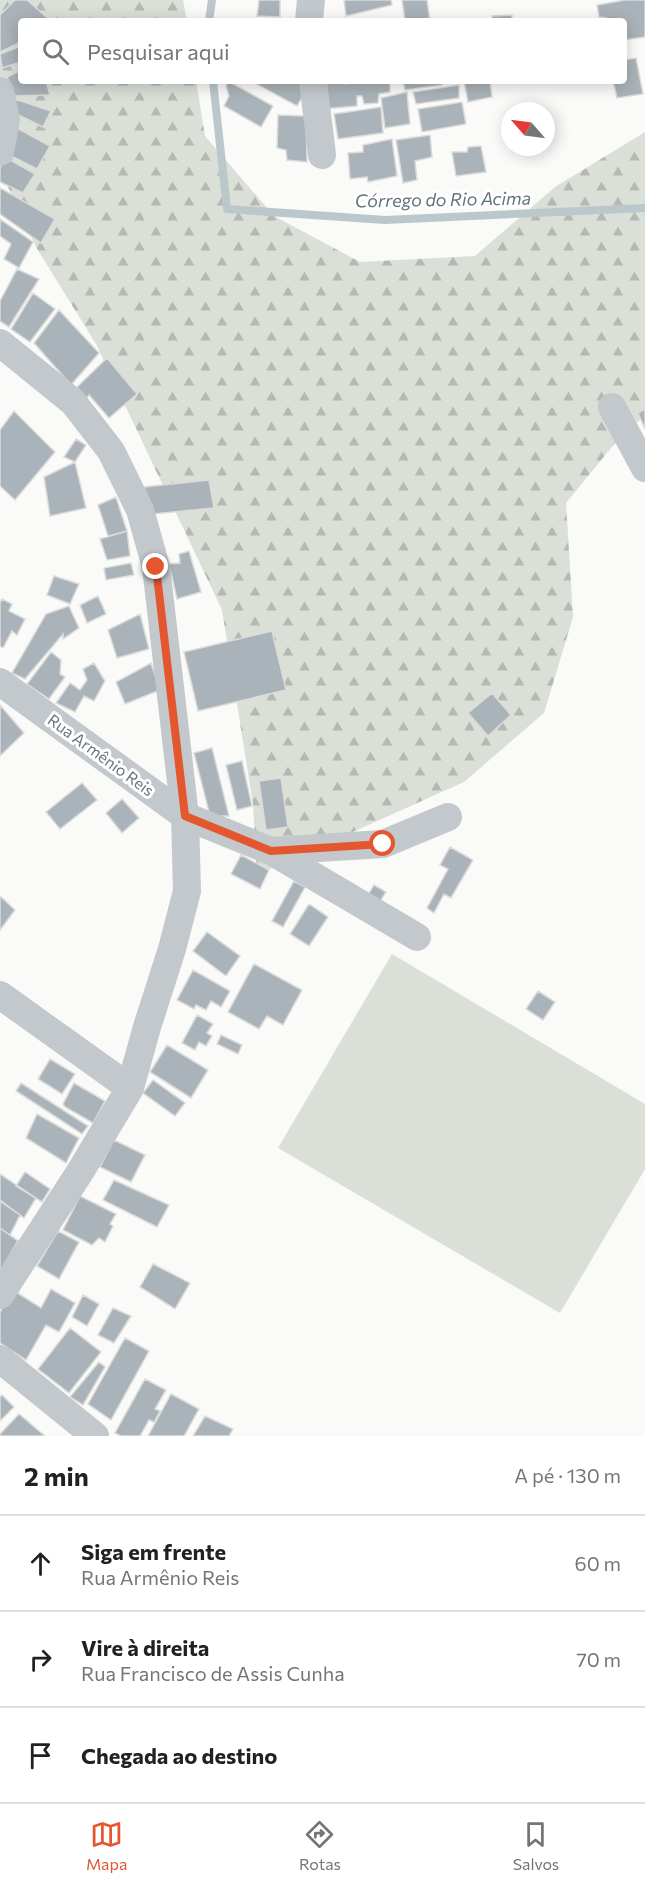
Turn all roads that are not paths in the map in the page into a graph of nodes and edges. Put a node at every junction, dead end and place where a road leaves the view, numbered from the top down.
1 (311, 0) edge
2 (309, 18) edge
3 (313, 84) edge
4 (0, 91) edge
5 (0, 152) edge
6 (322, 155) dead end
7 (0, 343) edge
8 (612, 407) dead end
9 (645, 468) edge
10 (0, 682) edge
11 (185, 816) junction
12 (448, 817) dead end
13 (271, 851) junction
14 (417, 937) dead end
15 (0, 995) edge
16 (130, 1088) junction
17 (0, 1295) edge
18 (0, 1359) edge
19 (95, 1436) edge

1 - 2 street
3 - 6 street
4 - 5 street
7 - 11 street
8 - 9 street
10 - 11 street, Rua Armênio Reis
11 - 13 street, Rua Armênio Reis
11 - 16 street
12 - 13 street, Rua Armênio Reis
13 - 14 street, Rua Armênio Reis
15 - 16 street
16 - 17 street
18 - 19 street

